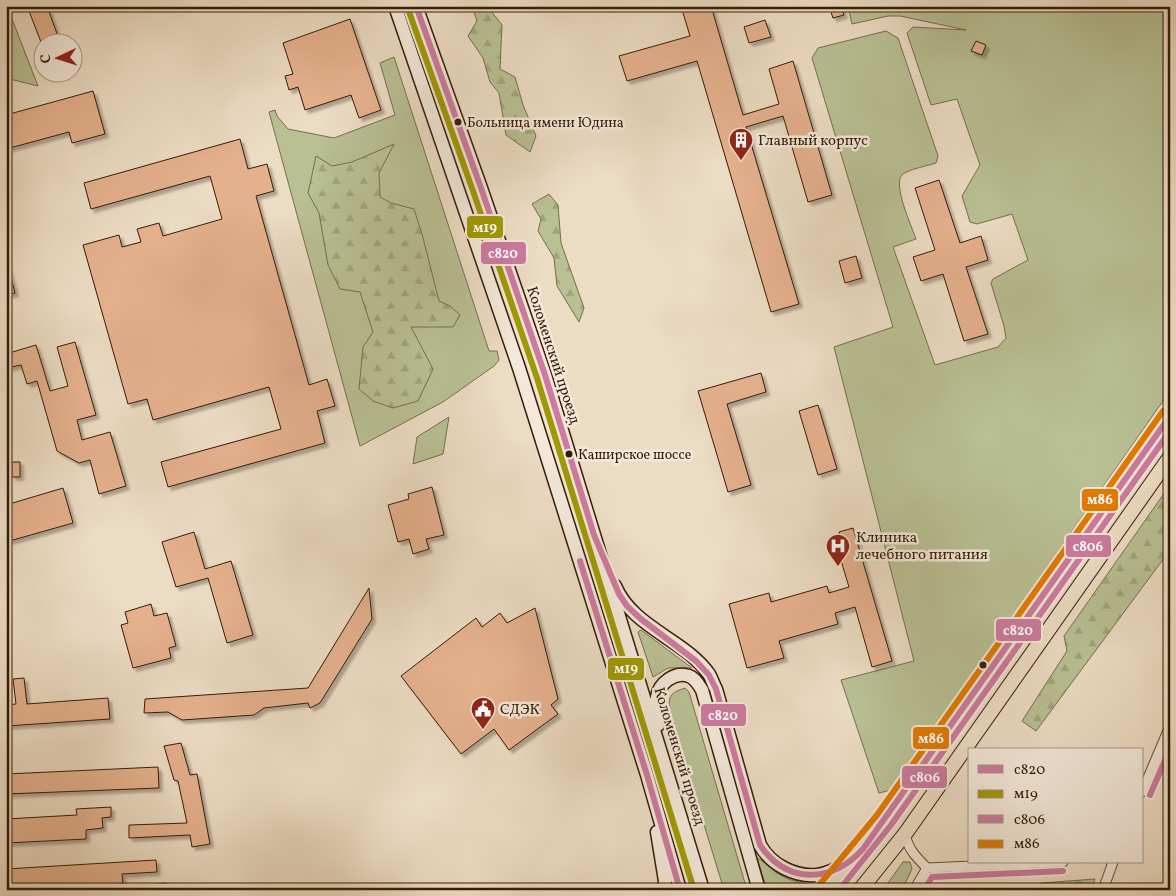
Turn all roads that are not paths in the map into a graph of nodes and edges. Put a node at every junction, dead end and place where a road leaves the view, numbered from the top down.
1 (395, 6) edge
2 (416, 6) edge
3 (1170, 416) edge
4 (1170, 457) edge
5 (594, 535) junction
6 (1170, 726) edge
7 (659, 745) junction
8 (647, 776) junction
9 (1144, 787) edge
10 (905, 834) junction
11 (856, 856) junction
12 (1018, 864) edge
13 (1112, 864) edge
14 (927, 868) junction
15 (874, 874) junction
16 (164, 888) dead end
17 (153, 890) edge
18 (664, 890) edge
19 (680, 890) edge
20 (703, 890) edge
21 (759, 890) edge
22 (828, 890) edge
23 (860, 890) edge
24 (866, 890) edge
25 (914, 890) edge
26 (1103, 890) edge

1 - 8 main road
2 - 5 main road, Коломенский проезд
3 - 11 main road
4 - 10 main road
5 - 7 main road, Коломенский проезд
5 - 11 main road
6 - 9 street
7 - 20 main road, Коломенский проезд
7 - 21 main road
8 - 18 main road
8 - 19 main road
10 - 14 street
10 - 15 main road
11 - 22 main road
12 - 14 street
13 - 26 street
14 - 25 street
15 - 23 main road
15 - 24 main road
16 - 17 street

